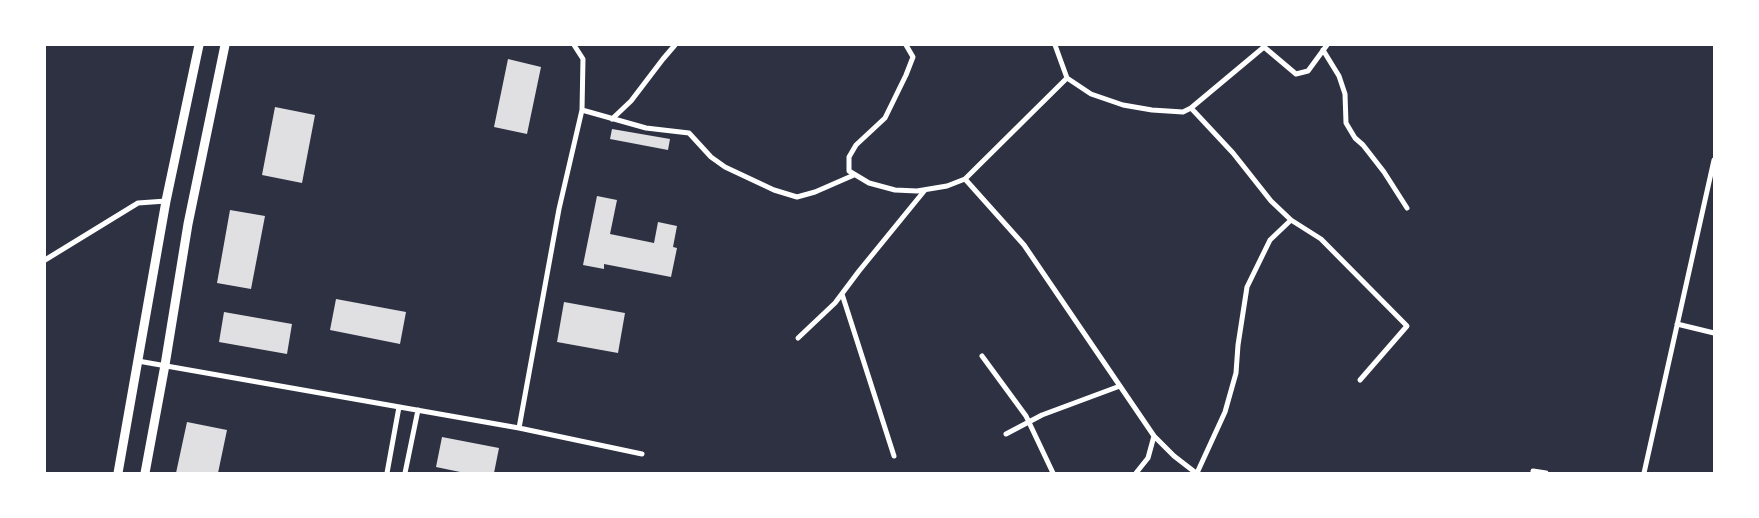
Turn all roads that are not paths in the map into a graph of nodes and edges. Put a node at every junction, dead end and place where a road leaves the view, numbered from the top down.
1 (199, 45) edge
2 (225, 45) edge
3 (574, 45) edge
4 (675, 45) edge
5 (906, 45) edge
6 (1055, 45) edge
7 (1327, 45) edge
8 (1323, 50) junction
9 (1067, 78) junction
10 (1192, 108) junction
11 (582, 110) junction
12 (612, 119) junction
13 (1714, 163) edge
14 (854, 175) junction
15 (965, 179) junction
16 (926, 190) junction
17 (166, 201) junction
18 (1407, 208) dead end
19 (1291, 220) junction
20 (45, 260) edge
21 (842, 294) junction
22 (1677, 324) junction
23 (1714, 333) edge
24 (798, 338) dead end
25 (982, 356) dead end
26 (138, 361) junction
27 (165, 366) junction
28 (1360, 380) dead end
29 (1120, 386) junction
30 (399, 407) junction
31 (418, 410) junction
32 (1029, 422) junction
33 (519, 428) junction
34 (1006, 434) dead end
35 (1154, 436) junction
36 (642, 454) dead end
37 (894, 456) dead end
38 (1533, 471) dead end
39 (118, 473) edge
40 (145, 473) edge
41 (388, 473) edge
42 (405, 473) edge
43 (1052, 473) edge
44 (1136, 473) edge
45 (1196, 473) edge
46 (1546, 473) edge
47 (1644, 473) edge

1 - 17 main road
2 - 27 main road
3 - 11 street
4 - 12 street
5 - 14 street
6 - 9 street
7 - 8 street
8 - 10 street
8 - 18 street
9 - 10 street
9 - 15 street
10 - 19 street
11 - 12 street
11 - 33 street
12 - 14 street
13 - 22 street
14 - 16 street
15 - 16 street
15 - 29 street
16 - 21 street
17 - 20 street
17 - 26 main road
19 - 28 street
19 - 45 street
21 - 24 street
21 - 37 street
22 - 23 street
22 - 47 street
25 - 32 street
26 - 27 street
26 - 39 main road
27 - 30 street
27 - 40 main road
29 - 32 street
29 - 35 street
30 - 31 street
30 - 41 street
31 - 33 street
31 - 42 street
32 - 34 street
32 - 43 street
33 - 36 street
35 - 44 street
35 - 45 street
38 - 46 street

